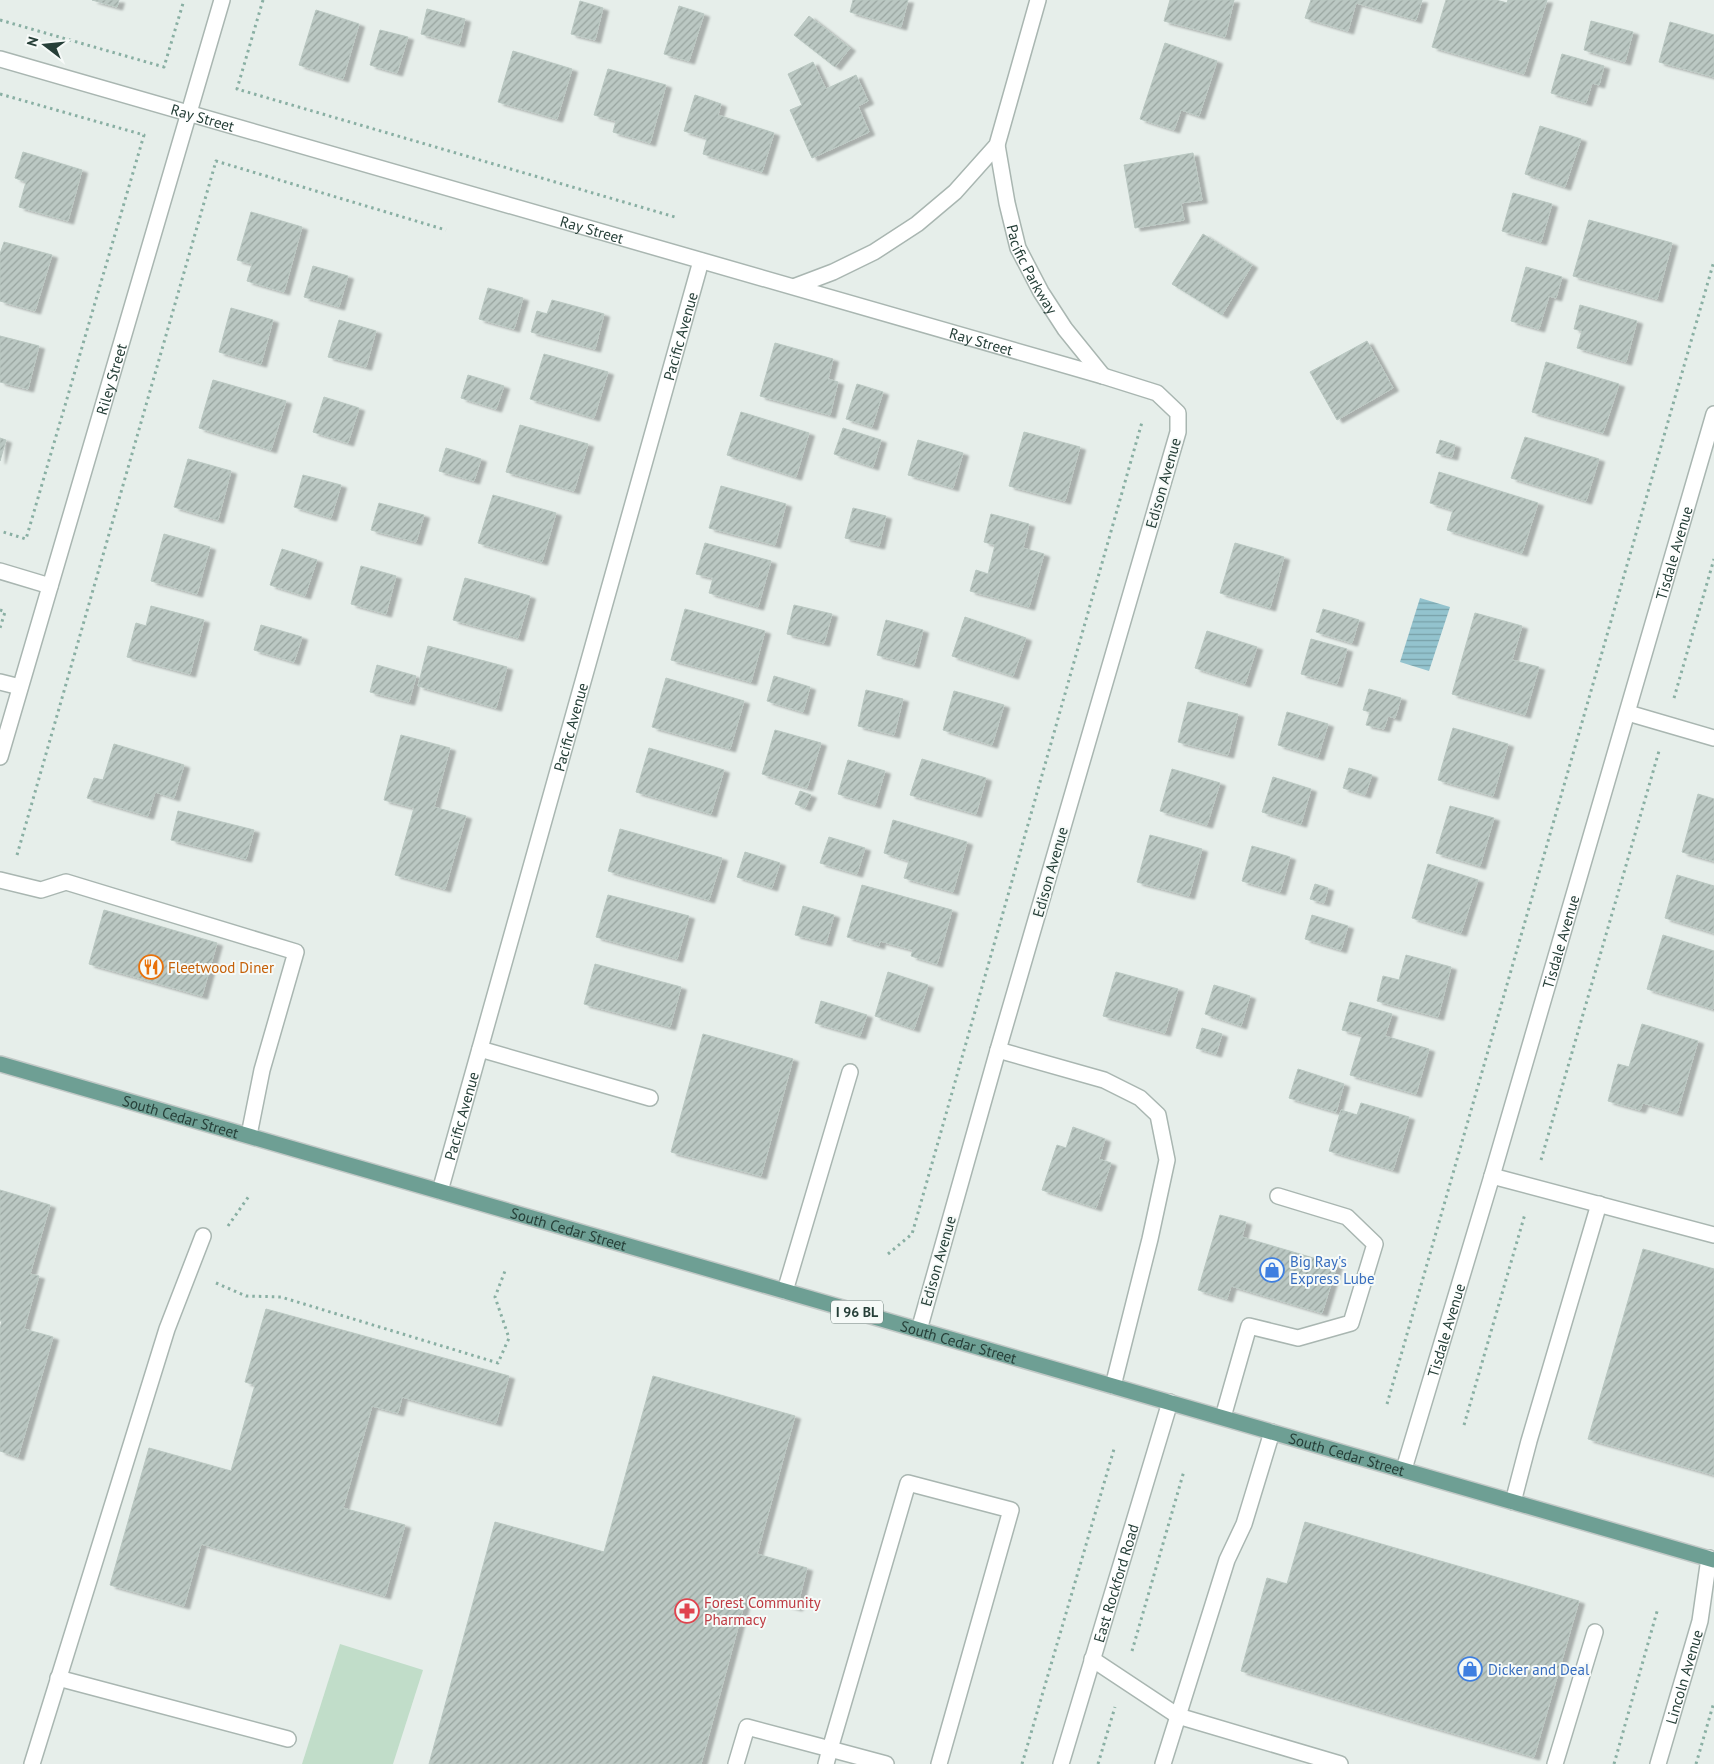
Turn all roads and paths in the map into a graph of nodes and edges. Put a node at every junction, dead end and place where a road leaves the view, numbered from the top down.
1 (184, 0) edge
2 (222, 0) edge
3 (263, 0) edge
4 (1038, 0) edge
5 (0, 20) edge
6 (0, 59) edge
7 (0, 94) edge
8 (189, 113) junction
9 (997, 145) junction
10 (675, 217) dead end
11 (446, 230) dead end
12 (1714, 260) edge
13 (701, 261) junction
14 (796, 286) junction
15 (1103, 376) junction
16 (1178, 413) joint
17 (1714, 414) edge
18 (1142, 422) dead end
19 (0, 531) edge
20 (1714, 559) edge
21 (0, 571) edge
22 (50, 586) junction
23 (0, 610) edge
24 (0, 628) edge
25 (0, 682) edge
26 (20, 688) junction
27 (1674, 698) dead end
28 (1628, 713) junction
29 (1714, 738) edge
30 (1659, 750) dead end
31 (0, 757) edge
32 (5, 881) edge
33 (480, 1049) junction
34 (998, 1050) junction
35 (0, 1064) edge
36 (850, 1072) dead end
37 (650, 1098) dead end
38 (248, 1136) junction
39 (1492, 1176) junction
40 (1533, 1187) junction
41 (440, 1191) junction
42 (249, 1196) dead end
43 (1278, 1196) dead end
44 (1599, 1204) junction
45 (228, 1226) dead end
46 (1714, 1235) edge
47 (203, 1236) dead end
48 (888, 1254) dead end
49 (504, 1271) dead end
50 (214, 1277) dead end
51 (785, 1291) junction
52 (918, 1330) junction
53 (1113, 1386) junction
54 (1170, 1402) junction
55 (1387, 1404) dead end
56 (1223, 1417) junction
57 (1464, 1425) dead end
58 (1272, 1432) junction
59 (1114, 1449) dead end
60 (1404, 1469) junction
61 (1184, 1471) dead end
62 (1513, 1502) junction
63 (1712, 1559) edge
64 (1658, 1608) dead end
65 (1595, 1632) dead end
66 (1092, 1659) junction
67 (58, 1678) junction
68 (1123, 1680) junction
69 (1714, 1702) edge
70 (1178, 1716) junction
71 (288, 1739) dead end
72 (830, 1749) junction
73 (32, 1764) edge
74 (736, 1764) edge
75 (826, 1764) edge
76 (886, 1764) edge
77 (939, 1764) edge
78 (1022, 1764) edge
79 (1061, 1764) edge
80 (1098, 1764) edge
81 (1163, 1764) edge
82 (1340, 1764) edge
83 (1555, 1764) edge
84 (1614, 1764) edge
85 (1658, 1764) edge
86 (1696, 1764) edge

1 - 5 path
2 - 8 street, Riley Street
3 - 10 path
4 - 9 street, Pacific Parkway
6 - 8 street, Ray Street
7 - 19 path
8 - 13 street, Ray Street
8 - 22 street, Riley Street
9 - 14 street, Pacific Parkway
9 - 15 street, Pacific Parkway
11 - 32 path
12 - 55 path
13 - 14 street, Ray Street
13 - 33 street, Pacific Avenue
14 - 15 street, Ray Street
15 - 16 street, Ray Street
16 - 34 street, Edison Avenue
17 - 28 street, Tisdale Avenue
18 - 48 path
20 - 27 path
21 - 22 street
22 - 26 street, Riley Street
23 - 24 path
25 - 26 street
26 - 31 street, Riley Street
28 - 29 street
28 - 39 street, Tisdale Avenue
30 - 40 path
32 - 38 street
33 - 37 street
33 - 41 street, Pacific Avenue
34 - 52 street, Edison Avenue
34 - 53 street
35 - 38 main road, South Cedar Street / I 96 BL
36 - 51 street
38 - 41 main road, South Cedar Street / I 96 BL
39 - 40 street
39 - 60 street, Tisdale Avenue
40 - 44 street
40 - 57 path
41 - 51 main road, South Cedar Street / I 96 BL
42 - 45 path
43 - 56 street
44 - 46 street
44 - 62 street
47 - 67 street
49 - 50 path
51 - 52 main road, South Cedar Street / I 96 BL
52 - 53 main road, South Cedar Street / I 96 BL
53 - 54 main road, South Cedar Street / I 96 BL
54 - 56 main road, South Cedar Street / I 96 BL
54 - 66 street, East Rockford Road
56 - 58 main road, South Cedar Street / I 96 BL
58 - 60 main road, South Cedar Street / I 96 BL
58 - 70 street
59 - 78 path
60 - 62 main road, South Cedar Street / I 96 BL
61 - 68 path
62 - 63 main road, South Cedar Street / I 96 BL
63 - 85 street, Lincoln Avenue
64 - 84 path
65 - 83 street
66 - 68 street
66 - 79 street, East Rockford Road
67 - 71 street
67 - 73 street
68 - 70 street
68 - 80 path
69 - 86 path
70 - 81 street
70 - 82 street
72 - 74 street
72 - 75 street
72 - 76 street
72 - 77 street

